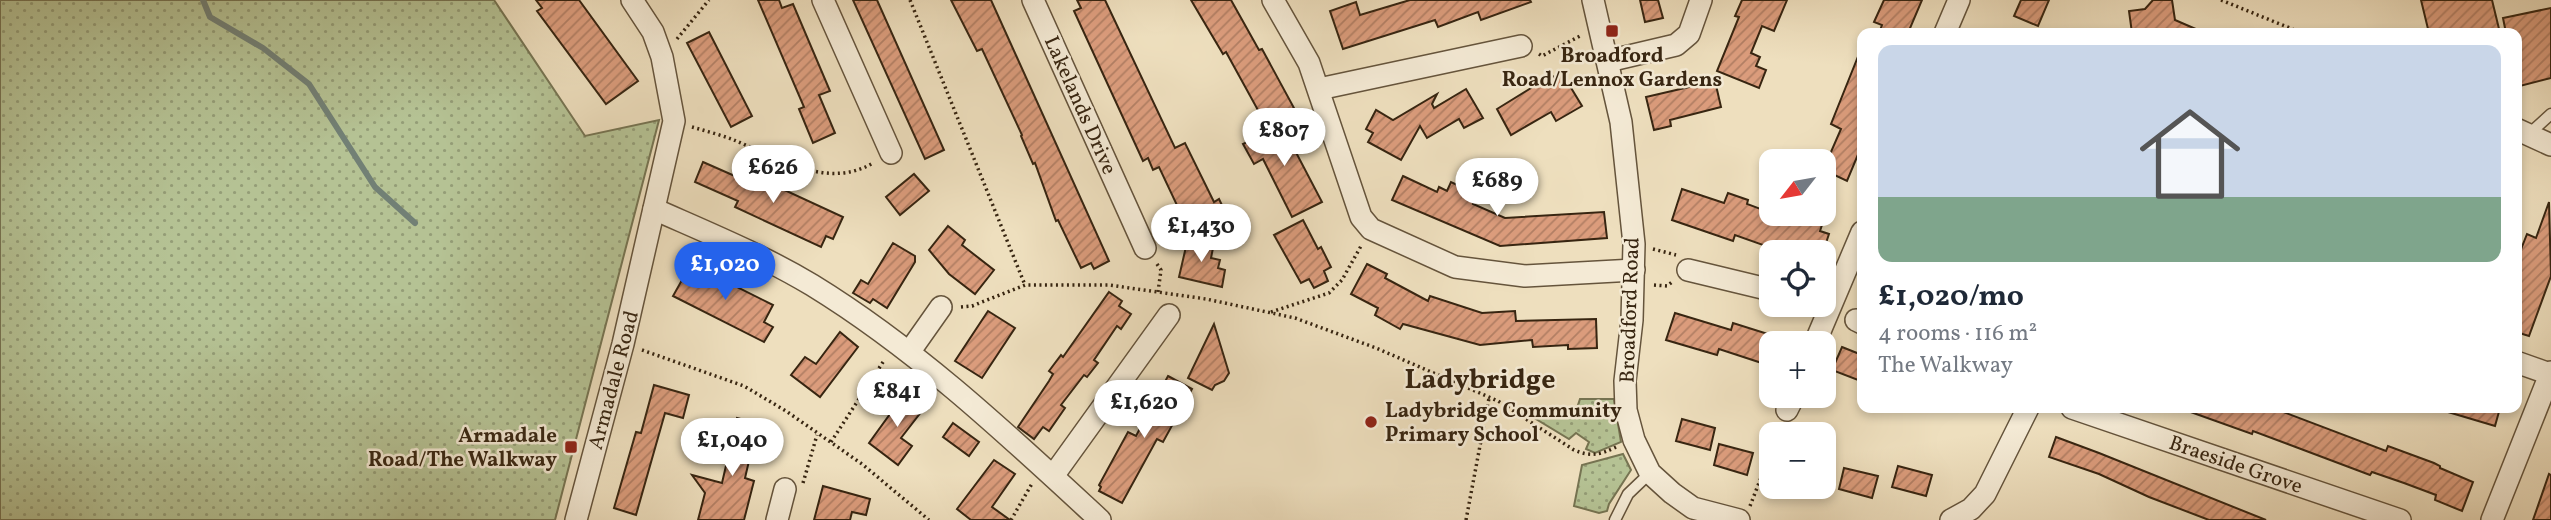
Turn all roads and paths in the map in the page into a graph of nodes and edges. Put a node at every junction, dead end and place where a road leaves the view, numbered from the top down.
1 (709, 0) edge
2 (823, 0) edge
3 (910, 0) edge
4 (1033, 0) edge
5 (1273, 0) edge
6 (1592, 0) edge
7 (1701, 0) edge
8 (1959, 0) edge
9 (2221, 0) edge
10 (643, 4) edge
11 (1599, 25) junction
12 (1947, 28) edge
13 (2290, 28) edge
14 (1521, 46) joint
15 (662, 57) junction
16 (1608, 61) junction
17 (1319, 89) junction
18 (2551, 114) edge
19 (674, 121) junction
20 (2523, 132) edge
21 (2551, 145) edge
22 (891, 153) joint
23 (654, 209) junction
24 (1371, 229) junction
25 (1857, 243) edge
26 (1634, 244) junction
27 (1145, 248) joint
28 (1688, 270) junction
29 (1634, 276) junction
30 (1026, 285) junction
31 (1759, 287) edge
32 (1836, 287) edge
33 (1158, 292) junction
34 (941, 307) joint
35 (1269, 313) junction
36 (1169, 315) dead end
37 (624, 344) junction
38 (903, 346) junction
39 (2522, 364) edge
40 (2551, 373) edge
41 (1489, 398) junction
42 (2026, 413) edge
43 (2087, 413) edge
44 (817, 435) junction
45 (1634, 440) junction
46 (831, 442) junction
47 (1047, 471) junction
48 (1650, 473) junction
49 (1759, 480) edge
50 (785, 489) joint
51 (1744, 514) edge
52 (576, 520) edge
53 (776, 520) edge
54 (929, 520) edge
55 (1011, 520) edge
56 (1100, 520) edge
57 (1466, 520) edge
58 (1615, 520) edge
59 (1951, 520) edge
60 (2400, 520) edge
61 (2492, 520) edge

1 - 15 path
2 - 22 street
3 - 30 path
4 - 27 street, Lakelands Drive
5 - 17 street
6 - 11 street, Broadford Road
7 - 16 street
8 - 12 street
9 - 13 path
10 - 15 street, Armadale Road
11 - 14 path
11 - 16 street, Broadford Road
14 - 17 street
15 - 19 street, Armadale Road
16 - 26 street, Broadford Road
17 - 24 street
18 - 20 lane
19 - 22 path
19 - 23 street, Armadale Road
20 - 21 street
23 - 37 street, Armadale Road
23 - 38 street
24 - 29 street
24 - 35 path
25 - 32 street
26 - 28 path
26 - 29 street, Broadford Road
27 - 33 path
28 - 29 path
28 - 31 street
29 - 45 street, Broadford Road
30 - 33 path
30 - 34 path
33 - 35 path
34 - 38 street
35 - 41 path
36 - 47 street
37 - 44 path
37 - 52 street, Armadale Road
38 - 46 path
38 - 47 street
39 - 40 street
40 - 61 street
41 - 45 path
41 - 57 path
42 - 59 street
43 - 60 street, Braeside Grove
44 - 46 path
44 - 50 path
45 - 48 street, Broadford Road
46 - 54 path
47 - 55 path
47 - 56 street
48 - 51 street, Broadford Road
48 - 58 lane
49 - 51 path
50 - 53 street

